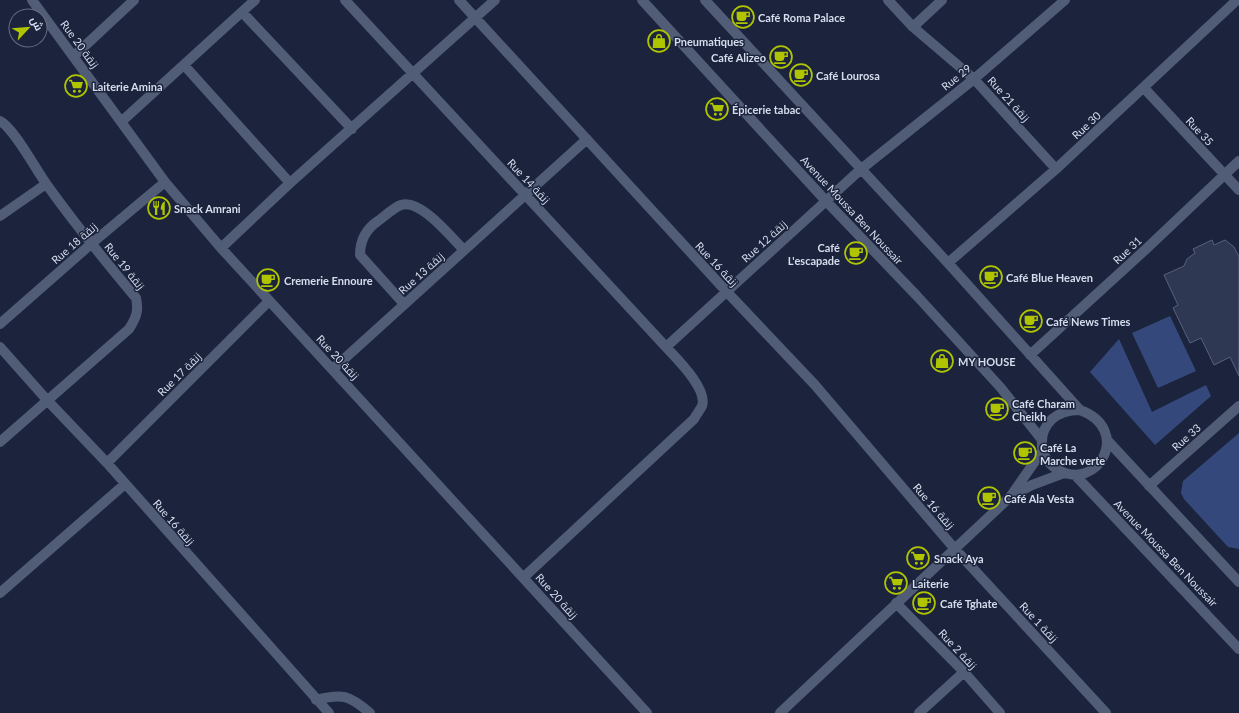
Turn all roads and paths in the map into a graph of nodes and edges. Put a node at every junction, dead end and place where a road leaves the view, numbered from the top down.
1 (32, 0) edge
2 (134, 0) edge
3 (255, 0) edge
4 (345, 0) edge
5 (459, 0) edge
6 (494, 0) edge
7 (642, 0) edge
8 (705, 0) edge
9 (888, 0) edge
10 (942, 0) edge
11 (1066, 0) edge
12 (1237, 0) edge
13 (242, 12) junction
14 (475, 17) junction
15 (913, 27) junction
16 (74, 56) junction
17 (184, 65) junction
18 (412, 74) junction
19 (974, 79) junction
20 (1144, 88) junction
21 (0, 121) edge
22 (121, 122) junction
23 (352, 129) junction
24 (587, 139) junction
25 (1239, 161) edge
26 (1056, 169) junction
27 (860, 170) junction
28 (1224, 175) junction
29 (165, 182) junction
30 (290, 183) junction
31 (46, 184) junction
32 (1239, 190) edge
33 (525, 194) junction
34 (826, 201) junction
35 (2, 210) edge
36 (91, 244) junction
37 (221, 248) junction
38 (464, 250) junction
39 (948, 263) junction
40 (726, 291) junction
41 (268, 302) junction
42 (404, 304) junction
43 (0, 324) edge
44 (0, 347) edge
45 (666, 347) junction
46 (1030, 356) junction
47 (333, 369) junction
48 (47, 400) junction
49 (1239, 406) edge
50 (1080, 410) junction
51 (1042, 440) junction
52 (1107, 440) junction
53 (0, 442) edge
54 (1043, 450) junction
55 (107, 463) junction
56 (1064, 473) junction
57 (1075, 475) junction
58 (125, 484) junction
59 (1149, 486) junction
60 (1010, 497) junction
61 (954, 548) junction
62 (1237, 575) edge
63 (524, 577) junction
64 (0, 593) edge
65 (896, 603) junction
66 (1239, 649) edge
67 (964, 672) junction
68 (316, 700) junction
69 (329, 713) edge
70 (370, 713) edge
71 (647, 713) edge
72 (780, 713) edge
73 (919, 713) edge
74 (1000, 713) edge
75 (1106, 713) edge

1 - 16 street, Rue 20 زنقة
2 - 16 street
3 - 13 street
4 - 18 street, Rue 14 زنقة
5 - 14 street, Rue 16 زنقة
6 - 14 street
7 - 34 street, Avenue Moussa Ben Noussair
8 - 27 street
9 - 15 street, Rue 21 زنقة
10 - 15 street
11 - 19 street, Rue 29
12 - 20 street, Rue 30
13 - 17 street
13 - 23 street
14 - 18 street
14 - 24 street, Rue 16 زنقة
15 - 19 street, Rue 21 زنقة
16 - 22 street, Rue 20 زنقة
17 - 22 street
17 - 30 street
18 - 23 street
18 - 33 street, Rue 14 زنقة
19 - 26 street, Rue 21 زنقة
19 - 27 street, Rue 29
20 - 26 street, Rue 30
20 - 28 street, Rue 35
21 - 31 street, Rue 19 زنقة
22 - 29 street, Rue 20 زنقة
23 - 30 street
24 - 33 street, Rue 13 زنقة
24 - 40 street, Rue 16 زنقة
25 - 28 street, Rue 31
26 - 39 street, Rue 30
27 - 34 street, Rue 12 زنقة
27 - 39 street
28 - 32 street, Rue 35
28 - 46 street, Rue 31
29 - 36 street, Rue 18 زنقة
29 - 37 street, Rue 20 زنقة
30 - 37 street
31 - 35 street
31 - 36 street, Rue 19 زنقة
33 - 38 street, Rue 13 زنقة
33 - 45 street, Rue 14 زنقة
34 - 40 street, Rue 12 زنقة
34 - 51 street, Avenue Moussa Ben Noussair
36 - 43 street, Rue 18 زنقة
36 - 48 street, Rue 19 زنقة
37 - 41 street, Rue 20 زنقة
38 - 42 street, Rue 13 زنقة
38 - 42 street
39 - 46 street
40 - 45 street, Rue 12 زنقة
40 - 61 street, Rue 16 زنقة
41 - 47 street, Rue 20 زنقة
41 - 55 street, Rue 17 زنقة
42 - 47 street, Rue 13 زنقة
44 - 48 street, Rue 16 زنقة
45 - 63 street, Rue 14 زنقة
46 - 50 street
47 - 63 street, Rue 20 زنقة
48 - 53 street
48 - 55 street, Rue 16 زنقة
49 - 59 street, Rue 33
50 - 51 street
50 - 52 street
51 - 54 street
52 - 57 street
52 - 59 street
54 - 56 street
54 - 60 street
55 - 58 street, Rue 16 زنقة
56 - 57 street
56 - 60 street
57 - 66 street, Avenue Moussa Ben Noussair
58 - 64 street
58 - 68 street, Rue 16 زنقة
59 - 62 street
60 - 61 street
61 - 65 street
61 - 75 street, Rue 1 زنقة
63 - 71 street, Rue 20 زنقة
65 - 67 street, Rue 2 زنقة
65 - 72 street
67 - 73 street
67 - 74 street, Rue 2 زنقة
68 - 69 street, Rue 16 زنقة
68 - 70 street

